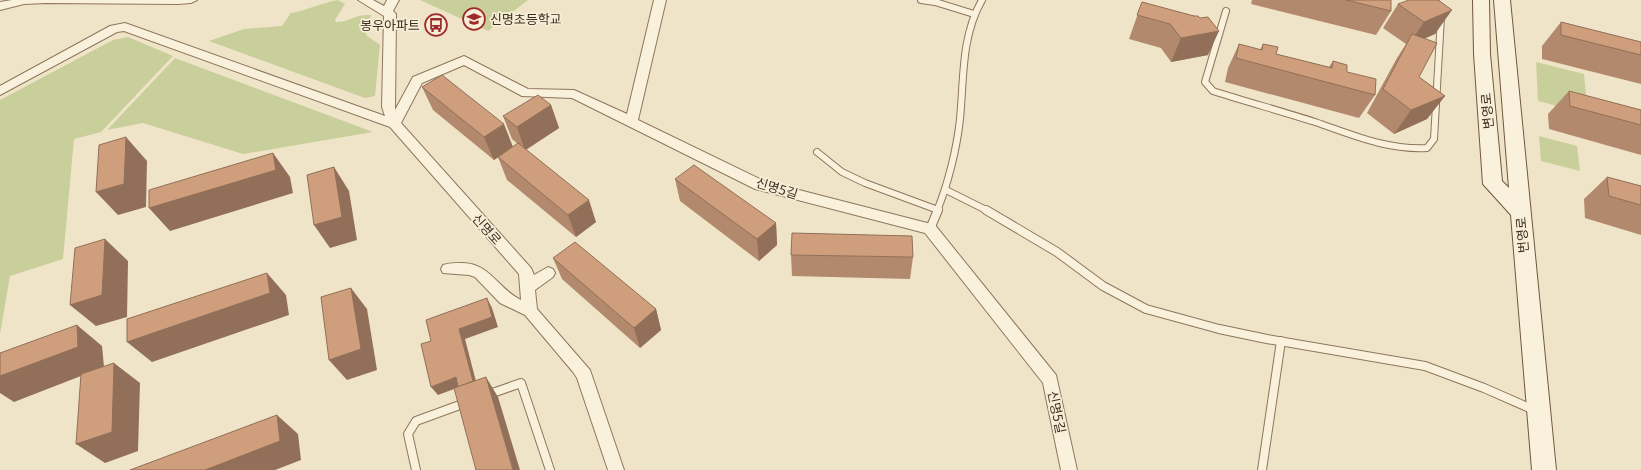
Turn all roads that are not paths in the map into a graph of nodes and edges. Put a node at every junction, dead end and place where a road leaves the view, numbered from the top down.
1 (44, 0) edge
2 (48, 0) edge
3 (191, 0) edge
4 (364, 0) edge
5 (393, 0) edge
6 (660, 0) edge
7 (920, 0) edge
8 (982, 0) edge
9 (1481, 0) edge
10 (1502, 0) edge
11 (0, 6) edge
12 (1442, 8) edge
13 (1226, 11) dead end
14 (387, 12) junction
15 (974, 14) junction
16 (0, 91) edge
17 (631, 122) junction
18 (394, 124) junction
19 (817, 152) dead end
20 (946, 190) junction
21 (938, 210) junction
22 (1520, 211) junction
23 (930, 229) junction
24 (448, 269) dead end
25 (548, 273) dead end
26 (527, 288) junction
27 (530, 310) junction
28 (1281, 341) junction
29 (1539, 412) junction
30 (416, 470) edge
31 (550, 470) edge
32 (616, 470) edge
33 (1069, 470) edge
34 (1262, 470) edge
35 (1544, 470) edge

1 - 11 street
2 - 3 street
4 - 14 street
5 - 14 street
6 - 17 street
7 - 15 lane
8 - 15 lane
9 - 22 main road, 변영로
10 - 22 main road, 번영로
12 - 13 lane
14 - 18 street, 신명로
15 - 20 lane
16 - 18 street
17 - 18 street, 신명5길
17 - 23 street, 신명5길
18 - 26 street, 신명로
19 - 21 lane
20 - 21 lane
20 - 28 lane
21 - 23 lane
22 - 29 main road, 번영로
23 - 33 street, 신명5길
24 - 27 street
25 - 26 street
26 - 27 street, 신명로
27 - 32 street
28 - 29 lane
28 - 34 lane
29 - 35 main road, 번영로
30 - 31 lane

